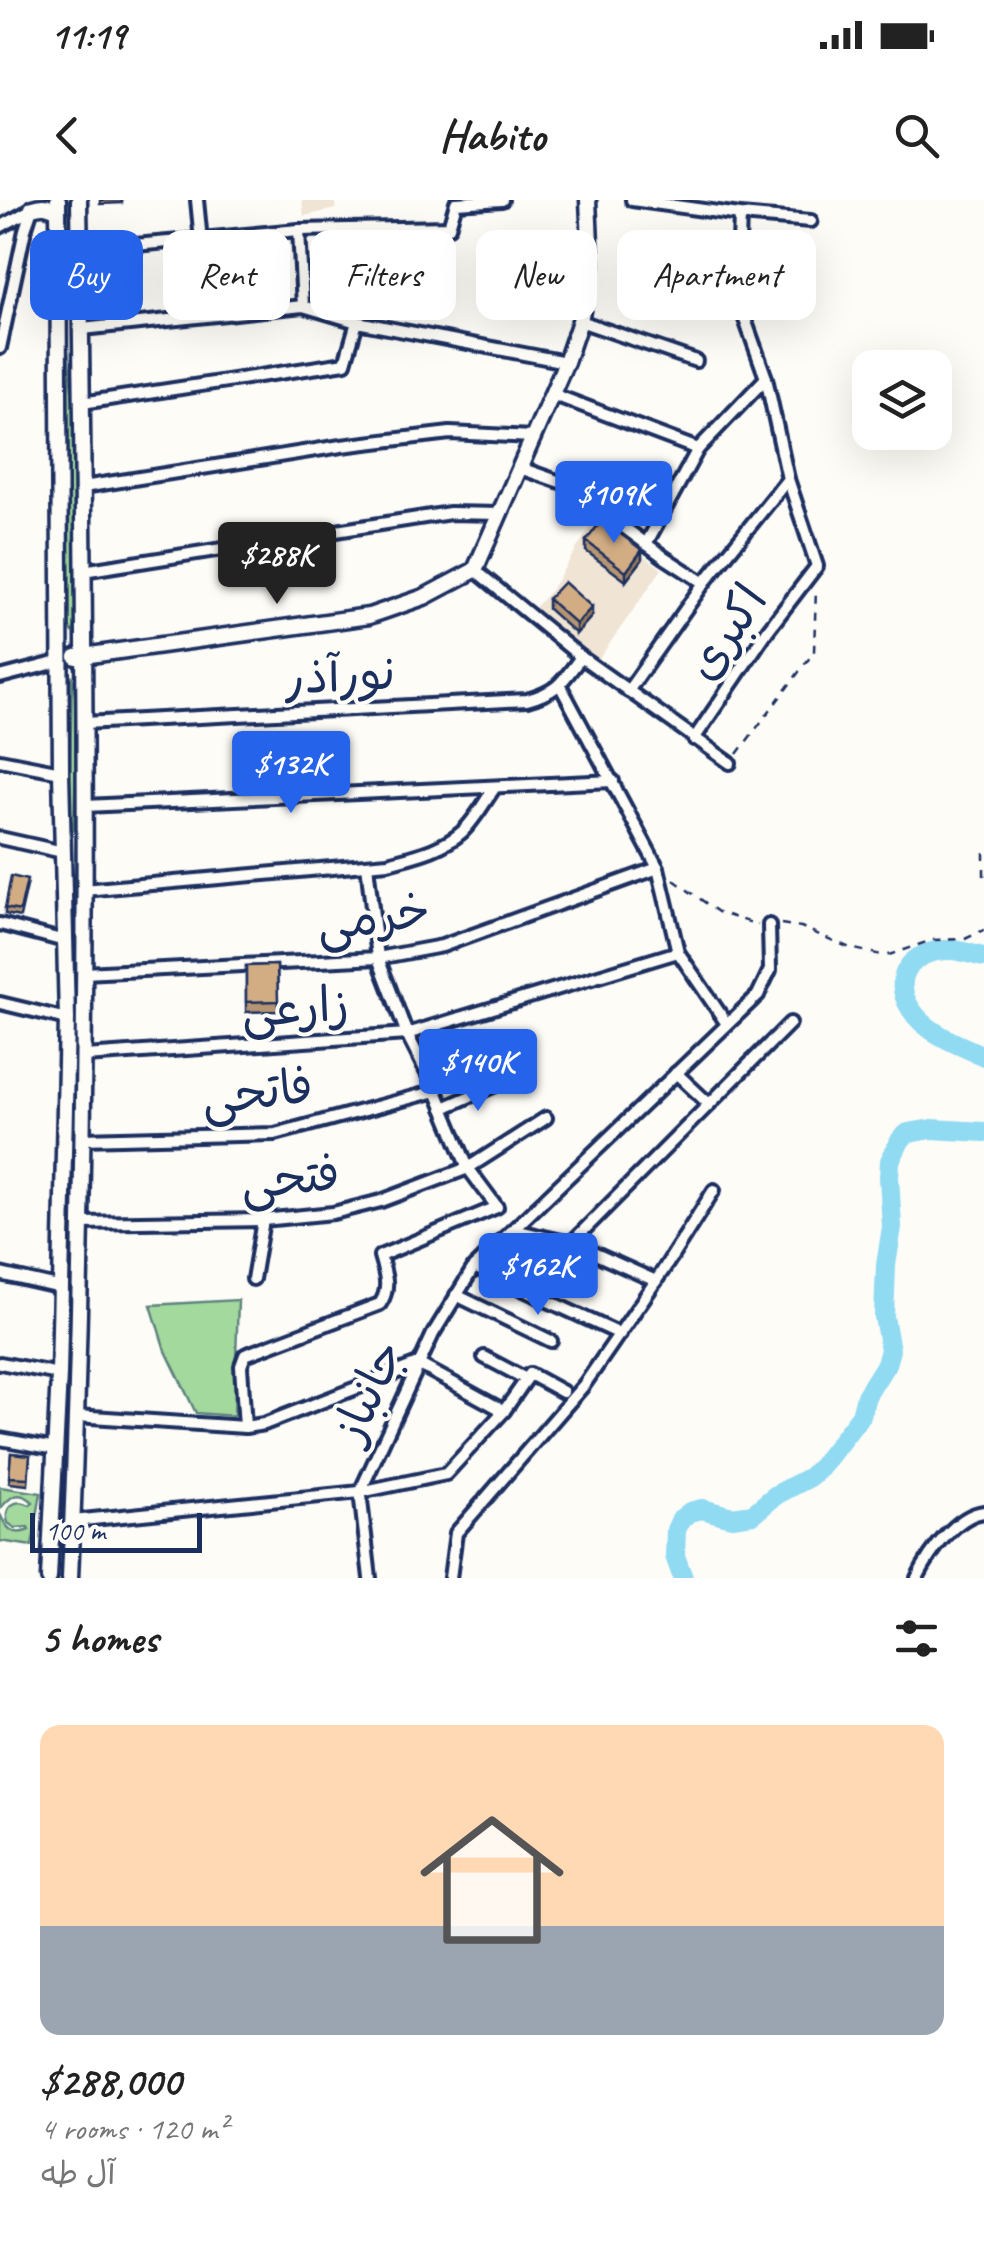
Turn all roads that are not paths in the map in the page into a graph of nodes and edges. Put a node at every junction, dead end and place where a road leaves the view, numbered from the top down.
1 (79, 200) edge
2 (198, 200) edge
3 (502, 200) edge
4 (588, 200) edge
5 (632, 200) edge
6 (456, 202) edge
7 (34, 204) edge
8 (58, 206) edge
9 (740, 214) junction
10 (811, 220) dead end
11 (0, 228) edge
12 (80, 230) edge
13 (200, 230) edge
14 (299, 230) junction
15 (290, 231) edge
16 (303, 306) junction
17 (3, 320) edge
18 (82, 320) edge
19 (580, 321) junction
20 (357, 322) junction
21 (60, 328) junction
22 (82, 330) junction
23 (0, 348) edge
24 (696, 361) dead end
25 (566, 362) junction
26 (766, 378) junction
27 (552, 394) junction
28 (82, 403) junction
29 (533, 437) junction
30 (698, 449) junction
31 (520, 468) junction
32 (788, 479) junction
33 (83, 487) junction
34 (500, 514) junction
35 (646, 544) junction
36 (475, 570) junction
37 (84, 571) junction
38 (704, 582) junction
39 (84, 656) junction
40 (582, 657) junction
41 (62, 660) junction
42 (0, 677) edge
43 (560, 685) junction
44 (628, 691) junction
45 (84, 723) junction
46 (694, 739) junction
47 (0, 760) edge
48 (730, 763) road end
49 (61, 772) junction
50 (614, 782) junction
51 (495, 787) junction
52 (85, 806) junction
53 (0, 838) edge
54 (85, 851) junction
55 (63, 852) junction
56 (367, 865) junction
57 (658, 868) junction
58 (84, 890) junction
59 (0, 924) edge
60 (769, 925) road end
61 (65, 941) junction
62 (678, 952) junction
63 (378, 958) junction
64 (84, 974) junction
65 (0, 1003) edge
66 (67, 1019) junction
67 (790, 1023) dead end
68 (728, 1024) junction
69 (407, 1034) junction
70 (85, 1056) junction
71 (676, 1073) junction
72 (498, 1084) dead end
73 (436, 1091) junction
74 (709, 1104) junction
75 (443, 1108) junction
76 (546, 1118) dead end
77 (66, 1138) junction
78 (82, 1139) junction
79 (468, 1168) junction
80 (714, 1190) dead end
81 (264, 1220) junction
82 (80, 1223) junction
83 (513, 1230) junction
84 (571, 1242) junction
85 (474, 1267) junction
86 (0, 1274) edge
87 (253, 1279) dead end
88 (656, 1281) junction
89 (62, 1288) junction
90 (456, 1296) junction
91 (620, 1334) junction
92 (551, 1341) dead end
93 (484, 1357) dead end
94 (0, 1364) edge
95 (418, 1364) junction
96 (60, 1374) junction
97 (526, 1379) junction
98 (564, 1392) dead end
99 (504, 1412) junction
100 (76, 1416) junction
101 (245, 1427) junction
102 (0, 1440) edge
103 (56, 1450) junction
104 (360, 1492) junction
105 (984, 1512) edge
106 (72, 1521) junction
107 (49, 1578) edge
108 (70, 1578) edge
109 (370, 1578) edge
110 (450, 1578) edge
111 (916, 1578) edge

1 - 12 street
2 - 13 street
3 - 6 street
4 - 19 street
5 - 9 street
6 - 14 street
7 - 8 street
7 - 11 street
7 - 17 street
8 - 21 street
9 - 10 street
9 - 26 street
14 - 15 street
14 - 16 street
16 - 20 street
16 - 22 street
17 - 23 street
18 - 22 street
19 - 24 street
19 - 25 street
20 - 25 street
20 - 28 street
21 - 22 street
21 - 41 street
22 - 28 street
25 - 27 street
26 - 30 street
26 - 32 street
27 - 29 street
27 - 30 street
28 - 33 street
29 - 31 street
29 - 33 street
30 - 35 street
31 - 34 street
31 - 35 street
32 - 38 street
32 - 46 street, اکبری
33 - 37 street
34 - 36 street
34 - 37 street
35 - 38 street
36 - 39 street
36 - 40 street
37 - 39 street
38 - 44 street
39 - 41 street
39 - 45 street
40 - 43 street
40 - 44 street
41 - 42 street
41 - 49 street
43 - 45 street, نورآذر
43 - 50 street
44 - 46 street
45 - 52 street
46 - 48 street
47 - 49 street
49 - 55 street
50 - 51 street
50 - 57 street
51 - 52 street
51 - 56 street
52 - 54 street
53 - 55 street
54 - 55 street
54 - 58 street
55 - 61 street
56 - 58 street
56 - 63 street
57 - 62 street
57 - 63 street, خرمی
58 - 64 street
59 - 61 street
60 - 68 street, جانباز
61 - 66 street
62 - 68 street
62 - 69 street, زارعی
63 - 64 street, خرمی
63 - 69 street
64 - 70 street
65 - 66 street
66 - 77 street
67 - 74 street
68 - 71 street, جانباز
69 - 70 street, زارعی
69 - 73 street
70 - 78 street
71 - 74 street
71 - 83 street, جانباز
72 - 75 street
73 - 75 street
73 - 78 street, فاتحی
74 - 84 street
75 - 79 street
76 - 79 street, فتحی
77 - 78 street
77 - 89 street
78 - 82 street
79 - 81 street, فتحی
79 - 101 street
80 - 88 street
81 - 82 street, فتحی
81 - 87 street
82 - 100 street
83 - 84 street
83 - 85 street, جانباز
84 - 88 street
85 - 90 street, جانباز
85 - 91 street
86 - 89 street
88 - 91 street
89 - 96 street
90 - 92 street
90 - 95 street, جانباز
91 - 110 street
93 - 97 street
94 - 96 street
95 - 99 street
95 - 101 street
95 - 104 street, جانباز
96 - 103 street
97 - 98 street
97 - 99 street
99 - 104 street
100 - 101 street
100 - 106 street
102 - 103 street
103 - 107 street
104 - 106 street, جانباز
104 - 109 street
105 - 111 street
106 - 108 street

